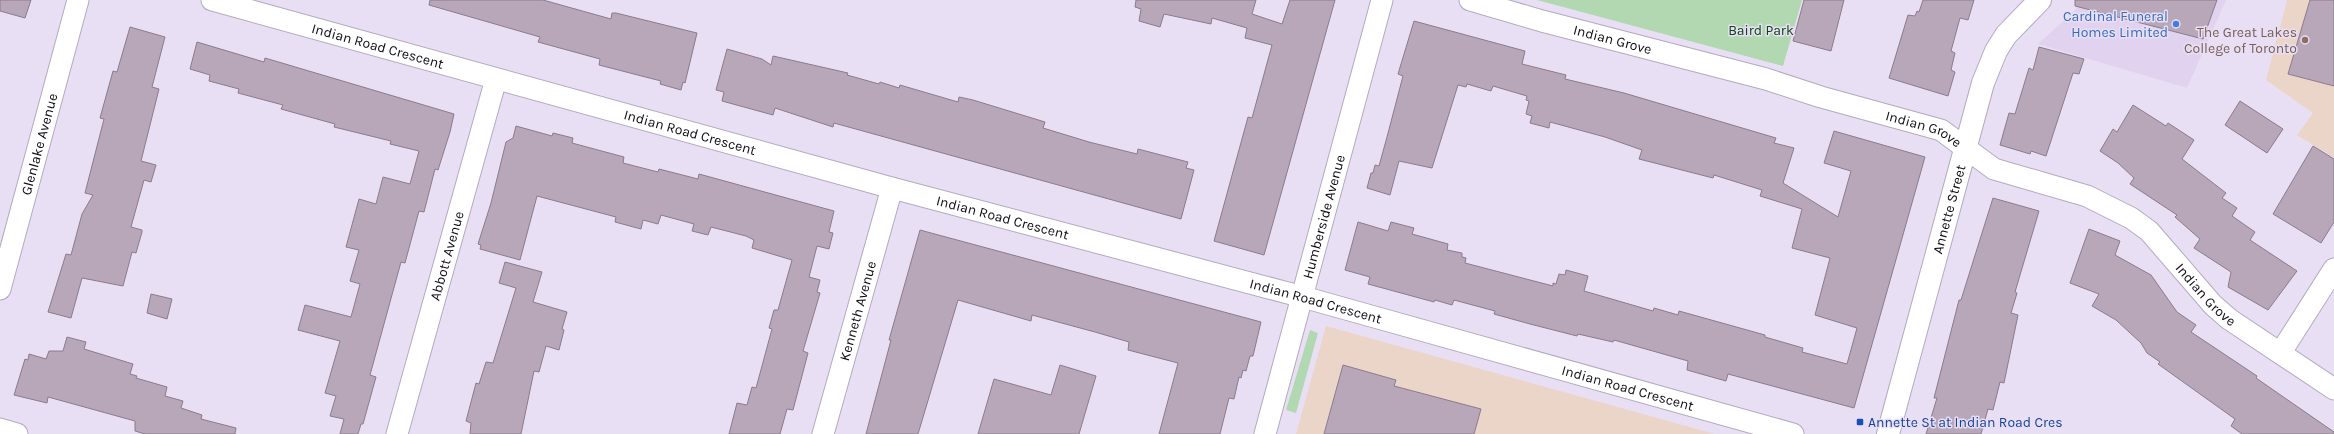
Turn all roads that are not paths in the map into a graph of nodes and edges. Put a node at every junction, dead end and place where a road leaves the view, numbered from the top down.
1 (78, 0) edge
2 (212, 0) edge
3 (1382, 0) edge
4 (1470, 0) edge
5 (2040, 0) edge
6 (496, 79) junction
7 (1967, 149) junction
8 (892, 188) junction
9 (2334, 269) edge
10 (0, 289) edge
11 (1303, 297) junction
12 (2281, 352) junction
13 (2334, 390) edge
14 (0, 429) edge
15 (18, 434) edge
16 (397, 434) edge
17 (823, 434) edge
18 (1265, 434) edge
19 (1793, 434) edge
20 (1888, 434) edge

1 - 10 street, Glenlake Avenue
2 - 6 street, Indian Road Crescent
3 - 11 street, Humberside Avenue
4 - 7 street, Indian Grove
5 - 7 street, Annette Street
6 - 8 street, Indian Road Crescent
6 - 16 street, Abbott Avenue
7 - 12 street, Indian Grove
7 - 20 street, Annette Street
8 - 11 street, Indian Road Crescent
8 - 17 street, Kenneth Avenue
9 - 12 street
11 - 18 street, Humberside Avenue
11 - 19 street, Indian Road Crescent
12 - 13 street, Indian Grove
14 - 15 street

